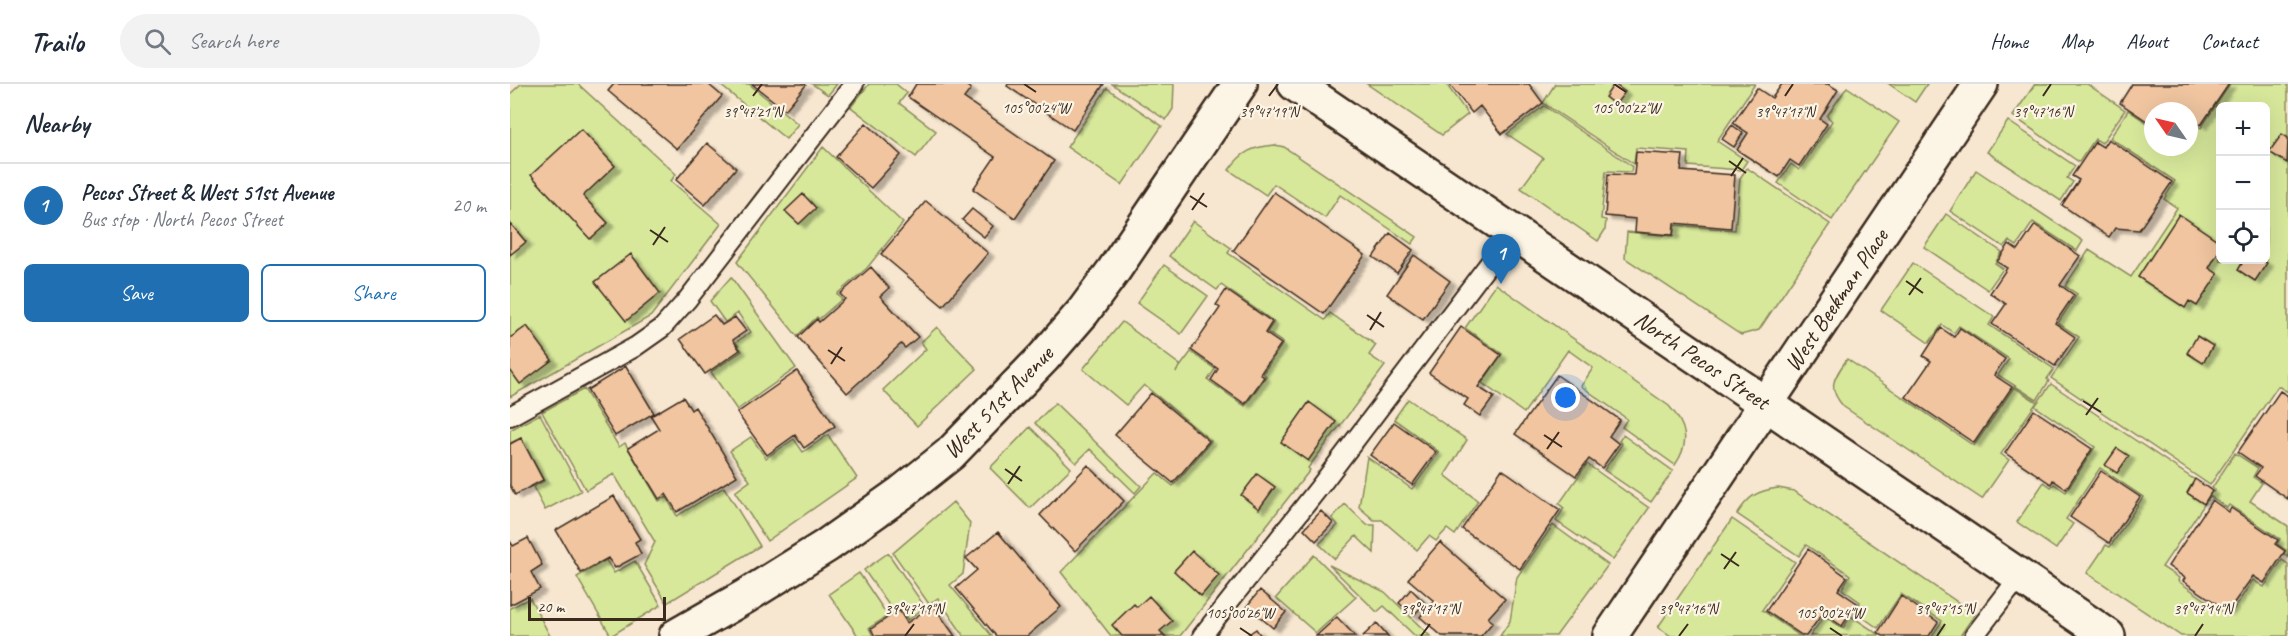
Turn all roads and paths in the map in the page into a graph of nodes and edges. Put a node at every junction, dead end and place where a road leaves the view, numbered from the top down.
1 (854, 84) edge
2 (1240, 84) edge
3 (1295, 84) edge
4 (1981, 84) edge
5 (1513, 232) junction
6 (1767, 404) junction
7 (510, 416) edge
8 (2020, 576) junction
9 (676, 636) edge
10 (1202, 636) edge
11 (1610, 636) edge
12 (1974, 636) edge
13 (2108, 636) edge

1 - 7 lane
2 - 9 street, West 51st Avenue
3 - 5 street, North Pecos Street
4 - 6 street, West Beekman Place
5 - 6 street, North Pecos Street
5 - 10 lane
6 - 8 street, North Pecos Street
6 - 11 street, West Beekman Place
8 - 12 lane
8 - 13 street, North Pecos Street

